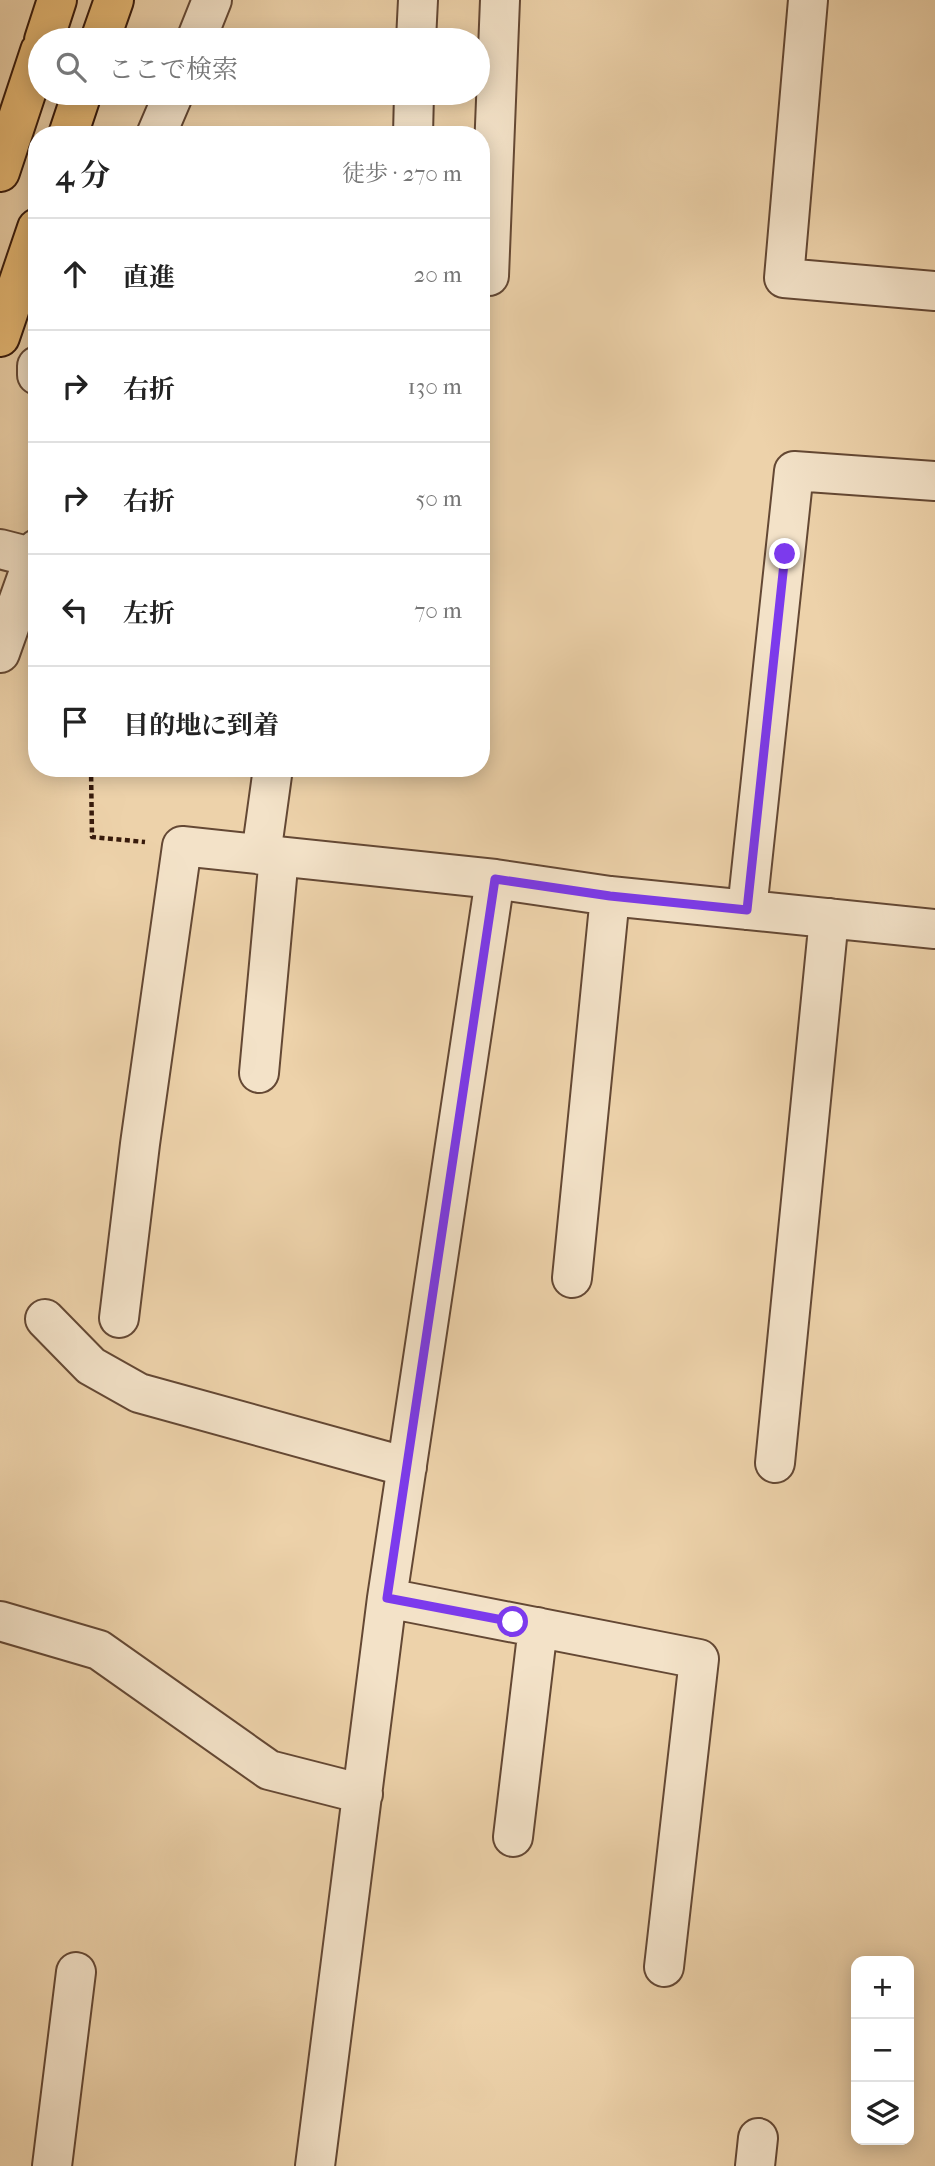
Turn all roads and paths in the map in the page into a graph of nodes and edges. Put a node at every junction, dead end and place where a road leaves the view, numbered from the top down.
1 (57, 0) edge
2 (114, 0) edge
3 (212, 0) edge
4 (418, 0) edge
5 (500, 0) edge
6 (808, 0) edge
7 (48, 28) edge
8 (104, 28) edge
9 (200, 28) edge
10 (417, 28) edge
11 (28, 87) edge
12 (78, 105) edge
13 (169, 105) edge
14 (414, 105) edge
15 (71, 126) edge
16 (160, 126) edge
17 (413, 126) edge
18 (0, 172) edge
19 (490, 251) edge
20 (28, 255) edge
21 (935, 291) edge
22 (0, 337) edge
23 (935, 481) edge
24 (24, 552) edge
25 (0, 653) edge
26 (91, 777) edge
27 (273, 777) edge
28 (182, 846) junction
29 (270, 855) junction
30 (495, 879) junction
31 (610, 896) junction
32 (747, 910) junction
33 (829, 918) junction
34 (935, 929) edge
35 (259, 1073) dead end
36 (572, 1278) dead end
37 (119, 1318) dead end
38 (45, 1319) dead end
39 (775, 1463) dead end
40 (407, 1467) junction
41 (387, 1598) junction
42 (0, 1621) edge
43 (538, 1627) junction
44 (363, 1794) junction
45 (513, 1837) dead end
46 (664, 1967) dead end
47 (76, 1972) dead end
48 (52, 2166) edge
49 (315, 2166) edge

1 - 7 highway
2 - 8 highway
3 - 9 street
4 - 10 street
5 - 19 street
6 - 21 street
11 - 18 highway
12 - 15 highway
13 - 16 street
14 - 17 street
20 - 22 highway
23 - 32 street
24 - 25 street
26 - 28 path
27 - 29 street
28 - 29 street
28 - 37 street
29 - 30 street
29 - 35 street
30 - 31 street
30 - 40 street
31 - 32 street
31 - 36 street
32 - 33 street
33 - 34 street
33 - 39 street
38 - 40 street
40 - 41 street
41 - 43 street
41 - 44 street
42 - 44 street
43 - 45 street
43 - 46 street
44 - 49 street
47 - 48 street

